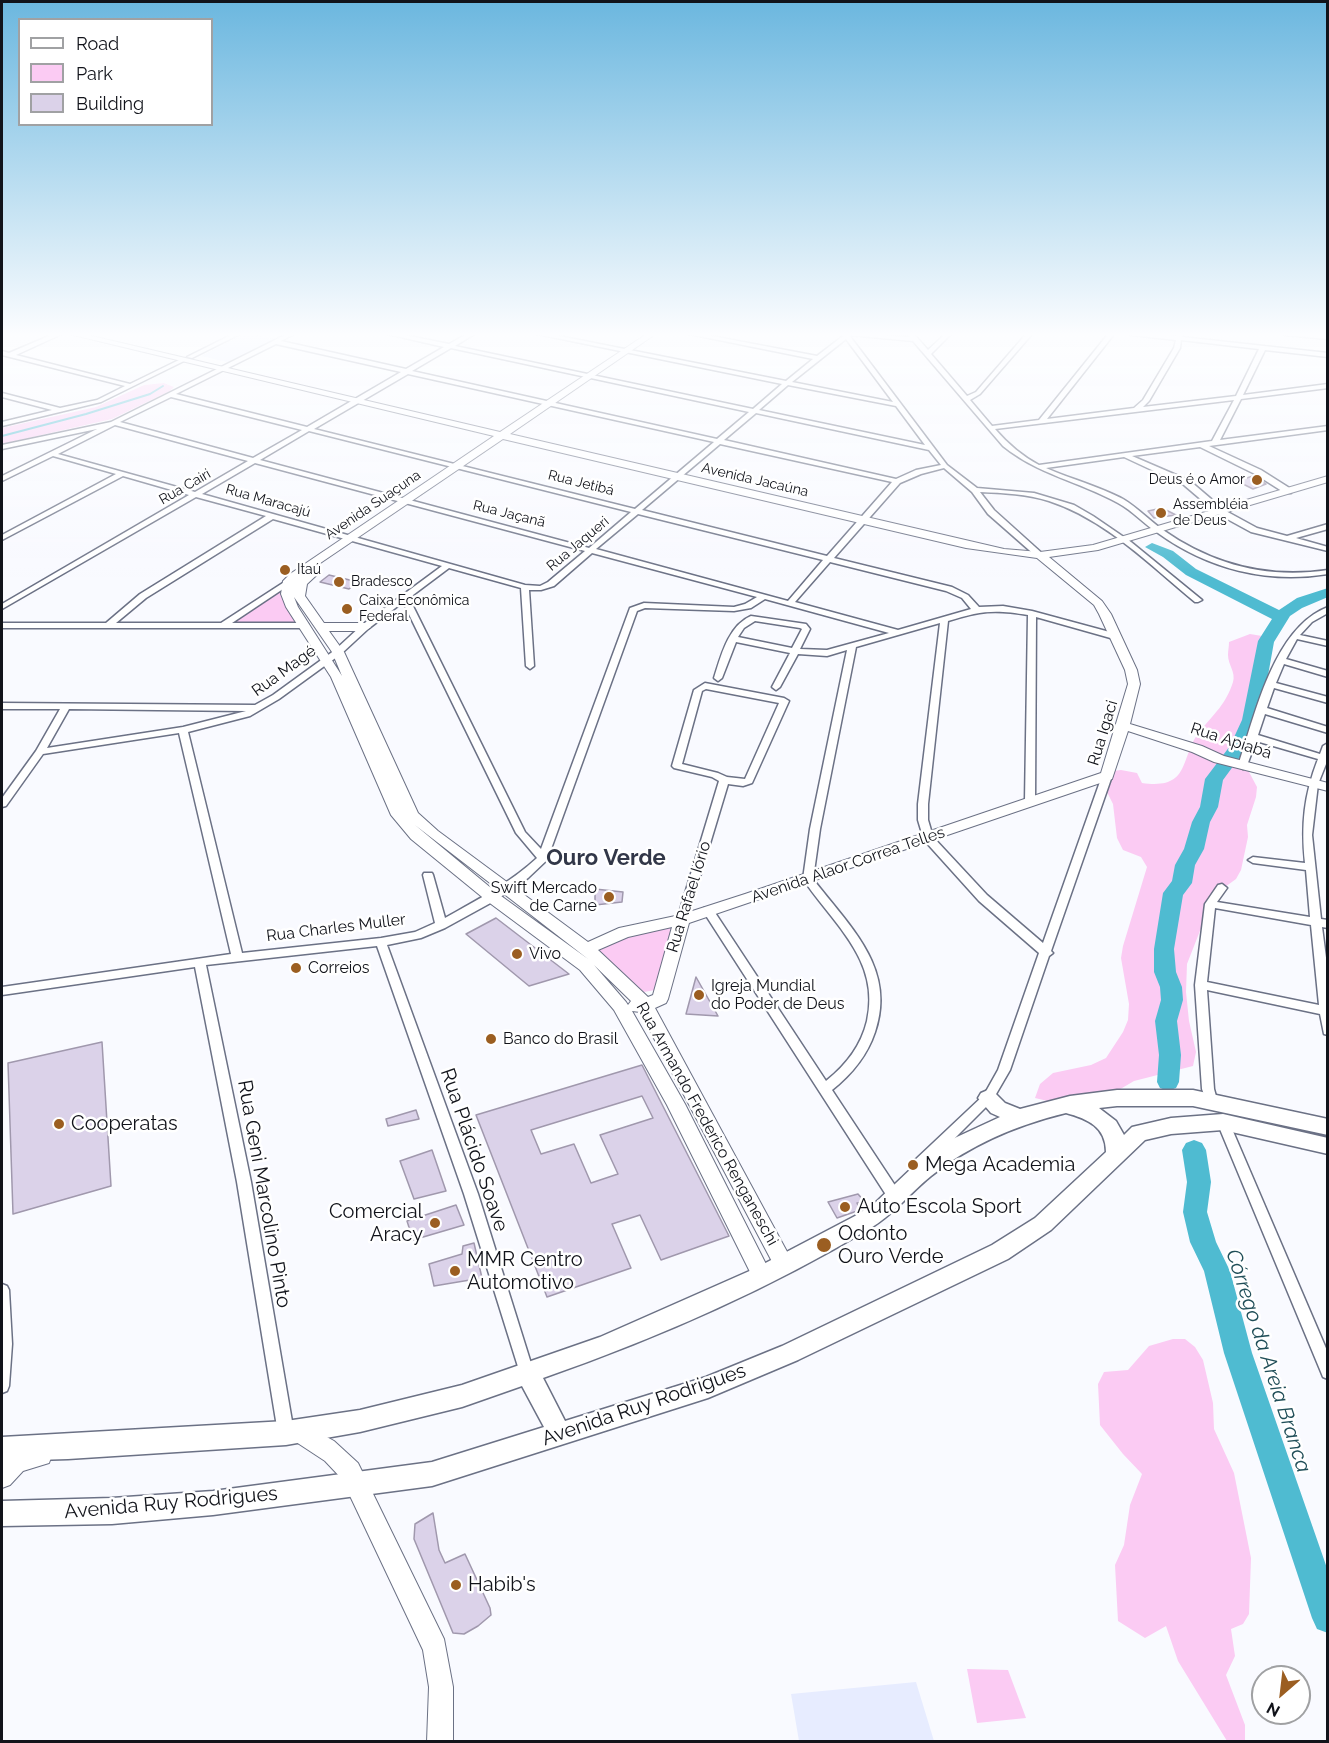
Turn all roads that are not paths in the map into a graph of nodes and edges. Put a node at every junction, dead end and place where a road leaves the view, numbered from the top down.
1 (47, 414) edge
2 (132, 414) edge
3 (248, 414) edge
4 (332, 414) edge
5 (425, 414) edge
6 (539, 414) edge
7 (600, 414) edge
8 (750, 414) edge
9 (770, 414) edge
10 (905, 414) edge
11 (979, 414) edge
12 (1048, 414) edge
13 (1056, 414) edge
14 (1103, 414) edge
15 (1229, 414) edge
16 (1068, 419) junction
17 (1041, 422) junction
18 (115, 423) junction
19 (2, 424) edge
20 (990, 428) junction
21 (1328, 428) edge
22 (307, 429) junction
23 (510, 434) junction
24 (720, 441) junction
25 (1215, 442) junction
26 (1200, 445) junction
27 (2, 447) edge
28 (931, 448) junction
29 (52, 454) junction
30 (1123, 455) junction
31 (254, 460) junction
32 (945, 466) junction
33 (1036, 466) junction
34 (462, 467) junction
35 (1328, 472) edge
36 (121, 474) junction
37 (680, 475) junction
38 (2, 479) edge
39 (1328, 479) edge
40 (897, 481) junction
41 (1284, 488) junction
42 (975, 490) junction
43 (196, 495) junction
44 (412, 503) junction
45 (1218, 508) junction
46 (637, 511) junction
47 (272, 516) junction
48 (866, 518) junction
49 (1328, 526) edge
50 (1155, 527) junction
51 (2, 538) edge
52 (1120, 538) junction
53 (355, 540) junction
54 (1283, 540) junction
55 (594, 549) junction
56 (1328, 549) edge
57 (1036, 551) junction
58 (830, 559) junction
59 (447, 566) junction
60 (1328, 572) edge
61 (304, 579) joint
62 (289, 581) junction
63 (525, 587) junction
64 (546, 587) joint
65 (765, 596) junction
66 (405, 597) junction
67 (1198, 600) dead end
68 (790, 603) junction
69 (2, 607) edge
70 (1328, 609) edge
71 (976, 610) junction
72 (1032, 613) junction
73 (1316, 616) junction
74 (944, 621) junction
75 (1328, 621) edge
76 (2, 626) edge
77 (108, 626) junction
78 (223, 626) junction
79 (305, 626) junction
80 (321, 627) junction
81 (365, 627) junction
82 (896, 632) junction
83 (1114, 636) junction
84 (1295, 636) junction
85 (733, 639) junction
86 (1328, 645) edge
87 (852, 646) junction
88 (795, 651) junction
89 (332, 655) junction
90 (1282, 662) junction
91 (530, 666) dead end
92 (1328, 674) edge
93 (718, 678) dead end
94 (1272, 685) junction
95 (776, 687) dead end
96 (1328, 700) edge
97 (2, 706) edge
98 (66, 707) junction
99 (259, 708) junction
100 (1262, 710) junction
101 (1124, 726) junction
102 (183, 730) junction
103 (1328, 730) edge
104 (1254, 737) junction
105 (1328, 746) edge
106 (40, 752) junction
107 (1323, 759) junction
108 (1242, 766) junction
109 (1107, 776) junction
110 (724, 780) junction
111 (1320, 786) edge
112 (3, 798) edge
113 (1030, 801) junction
114 (928, 838) junction
115 (543, 858) junction
116 (1253, 860) dead end
117 (1309, 867) junction
118 (428, 875) dead end
119 (808, 879) junction
120 (1222, 888) dead end
121 (498, 892) junction
122 (1210, 904) junction
123 (708, 911) junction
124 (682, 920) junction
125 (1315, 922) junction
126 (1328, 924) edge
127 (441, 925) junction
128 (381, 942) junction
129 (1047, 953) junction
130 (237, 957) junction
131 (587, 957) junction
132 (200, 964) junction
133 (1201, 986) junction
134 (2, 991) edge
135 (645, 1005) junction
136 (621, 1006) junction
137 (1326, 1011) edge
138 (1328, 1031) edge
139 (682, 1073) junction
140 (661, 1076) junction
141 (824, 1089) junction
142 (988, 1098) junction
143 (1211, 1100) junction
144 (1065, 1106) junction
145 (1019, 1117) junction
146 (1223, 1122) junction
147 (1328, 1128) edge
148 (1328, 1146) edge
149 (1116, 1152) junction
150 (893, 1194) junction
151 (784, 1265) junction
152 (762, 1276) junction
153 (2, 1290) edge
154 (1328, 1372) edge
155 (527, 1373) junction
156 (2, 1386) edge
157 (292, 1432) junction
158 (558, 1434) junction
159 (88, 1446) junction
160 (2, 1449) edge
161 (2, 1477) edge
162 (359, 1485) junction
163 (2, 1514) edge
164 (440, 1742) edge

1 - 19 street
2 - 18 street
3 - 22 street, Rua Jetibá
4 - 22 street, Rua Cairi
5 - 23 street, Avenida Jacaúna
6 - 23 street, Avenida Suaçuna
7 - 24 street
8 - 24 street, Rua Jaqueri
9 - 28 street
10 - 28 street, Rua Igaci
11 - 20 street
12 - 17 street
13 - 16 street
14 - 16 street
15 - 25 street
16 - 17 street
17 - 20 street
18 - 27 street
18 - 29 street
18 - 31 street, Rua Jaçanã
20 - 33 street
21 - 25 street
22 - 31 street, Rua Cairi
22 - 34 street, Rua Jetibá
23 - 34 street, Avenida Suaçuna
23 - 37 street, Avenida Jacaúna
24 - 37 street, Rua Jaqueri
24 - 40 street
25 - 26 street
26 - 30 street
26 - 41 street
28 - 32 street, Rua Igaci
29 - 36 street, Rua Maracajú
29 - 38 street
30 - 33 street
30 - 45 street
31 - 43 street, Rua Cairi
31 - 44 street, Rua Jaçanã
32 - 40 street
32 - 42 street, Rua Igaci
33 - 50 street
34 - 44 street, Avenida Suaçuna
34 - 46 street, Rua Jetibá
35 - 41 street, Avenida Jacaúna
36 - 43 street, Rua Maracajú
36 - 51 street
37 - 46 street, Rua Jaqueri
37 - 48 street, Avenida Jacaúna
39 - 41 street, Avenida Jacaúna
40 - 48 street
41 - 45 street, Avenida Jacaúna
42 - 52 street
42 - 57 street, Rua Igaci
43 - 47 street, Rua Maracajú
43 - 69 street, Rua Cairi
44 - 53 street, Avenida Suaçuna
44 - 55 street, Rua Jaçanã
45 - 50 street, Avenida Jacaúna
45 - 54 street
46 - 55 street, Rua Jaqueri
46 - 58 street, Rua Jetibá
47 - 53 street, Rua Maracajú
47 - 77 street
48 - 57 street, Avenida Jacaúna
48 - 58 street
49 - 54 street
50 - 52 street, Avenida Jacaúna
50 - 60 street
52 - 57 street, Avenida Jacaúna
52 - 67 street
53 - 59 street, Rua Maracajú
53 - 61 street, Avenida Suaçuna
53 - 62 street, Avenida Suaçuna
54 - 56 street
55 - 64 street, Rua Jaqueri
55 - 65 street, Rua Jaçanã
57 - 83 street, Rua Igaci
58 - 68 street
58 - 71 street, Rua Jetibá
59 - 63 street, Rua Maracajú
59 - 66 street, Rua Magé
61 - 80 street, Rua Armando Frederico Renganeschi
62 - 78 street
62 - 79 street, Rua Armando Frederico Renganeschi
63 - 64 street, Rua Maracajú
63 - 91 street
65 - 68 street, Rua Jaçanã
65 - 115 street, Rua Charles Muller
66 - 81 street, Rua Magé
66 - 115 street
68 - 82 street, Rua Jaçanã
70 - 73 street
71 - 72 street
71 - 74 street
72 - 83 street
72 - 113 street
73 - 75 street
73 - 84 street
74 - 82 street
74 - 114 street
76 - 77 street
77 - 78 street
78 - 79 street
79 - 89 street, Rua Armando Frederico Renganeschi
80 - 81 street
80 - 89 street, Rua Armando Frederico Renganeschi
81 - 89 street, Rua Magé
82 - 87 street
83 - 101 street, Rua Igaci
84 - 86 street
84 - 90 street
85 - 88 street
85 - 88 street
85 - 93 street
87 - 88 street
87 - 119 street
88 - 95 street
89 - 99 street, Rua Magé
89 - 121 street, Rua Armando Frederico Renganeschi
90 - 92 street
90 - 94 street
94 - 96 street
94 - 100 street
97 - 98 street
98 - 99 street
98 - 106 street
99 - 102 street, Rua Magé
100 - 103 street
100 - 104 street
101 - 108 street, Rua Apiabá
101 - 109 street, Rua Igaci
102 - 106 street, Rua Magé
102 - 130 street
104 - 107 street
104 - 108 street
105 - 107 street
106 - 112 street
107 - 111 street
108 - 111 street, Rua Apiabá
109 - 113 street, Avenida Alaor Correa Telles
109 - 129 street, Rua Igaci
110 - 110 street
110 - 124 street, Rua Rafael Iório
111 - 117 street
113 - 114 street, Avenida Alaor Correa Telles
114 - 119 street, Avenida Alaor Correa Telles
114 - 129 street
115 - 121 street, Rua Charles Muller
116 - 117 street
117 - 125 street
118 - 127 street
119 - 123 street, Avenida Alaor Correa Telles
119 - 141 street
120 - 122 street
121 - 127 street, Rua Charles Muller
121 - 131 street, Rua Armando Frederico Renganeschi
122 - 125 street
122 - 133 street
123 - 124 street, Avenida Alaor Correa Telles
123 - 141 street
124 - 131 street, Avenida Alaor Correa Telles
124 - 135 street, Rua Rafael Iório
125 - 126 street
125 - 137 street
127 - 128 street, Rua Charles Muller
128 - 130 street, Rua Charles Muller
128 - 155 street, Rua Plácido Soave
129 - 142 street, Rua Igaci
130 - 132 street, Rua Charles Muller
131 - 135 street, Rua Armando Frederico Renganeschi
131 - 136 street, Rua Armando Frederico Renganeschi
132 - 134 street, Rua Charles Muller
132 - 157 street, Rua Geni Marcolino Pinto
133 - 137 street
133 - 143 street
135 - 136 street
135 - 139 street, Rua Armando Frederico Renganeschi
136 - 140 street, Rua Armando Frederico Renganeschi
137 - 138 street
139 - 140 street
139 - 151 street, Rua Armando Frederico Renganeschi
140 - 152 street, Rua Armando Frederico Renganeschi
141 - 150 street
142 - 145 main road
142 - 150 street, Rua Igaci
143 - 144 main road
143 - 146 main road
143 - 147 main road
144 - 145 main road
144 - 149 main road
145 - 150 main road
146 - 148 main road, Avenida Ruy Rodrigues
146 - 149 main road, Avenida Ruy Rodrigues
146 - 154 street
149 - 158 main road, Avenida Ruy Rodrigues
150 - 151 main road
151 - 152 main road
152 - 155 main road
153 - 156 street
155 - 157 main road
155 - 158 main road
157 - 159 main road
157 - 162 street
158 - 162 main road, Avenida Ruy Rodrigues
159 - 160 main road
159 - 161 street
162 - 163 main road, Avenida Ruy Rodrigues
162 - 164 street

